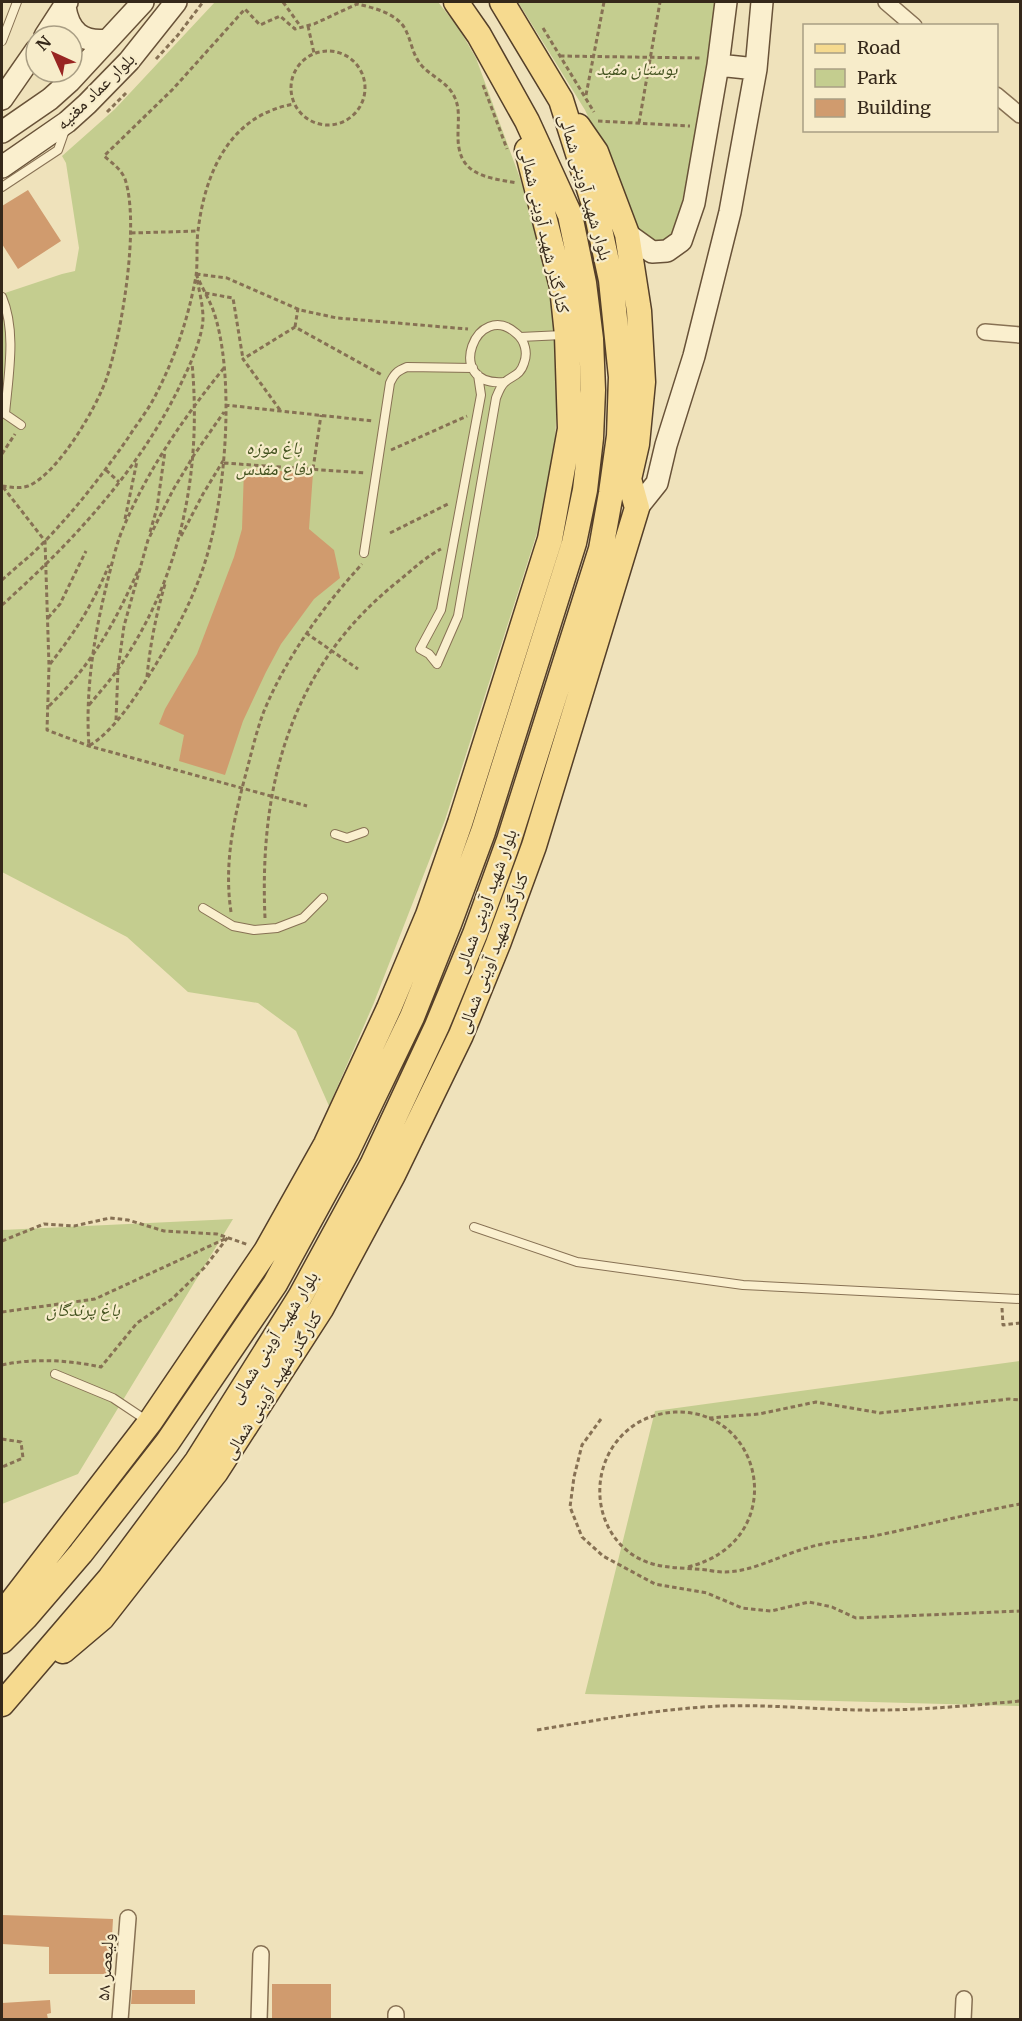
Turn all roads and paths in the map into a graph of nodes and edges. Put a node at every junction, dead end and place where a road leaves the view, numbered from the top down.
1 (17, 2) edge
2 (143, 2) edge
3 (176, 2) edge
4 (284, 2) edge
5 (456, 2) edge
6 (502, 2) edge
7 (604, 2) edge
8 (660, 2) edge
9 (726, 2) edge
10 (762, 2) edge
11 (886, 2) edge
12 (66, 4) edge
13 (537, 20) dead end
14 (53, 24) edge
15 (912, 24) edge
16 (308, 26) junction
17 (301, 28) junction
18 (108, 40) junction
19 (2, 41) edge
20 (314, 54) junction
21 (561, 56) junction
22 (594, 56) junction
23 (651, 57) junction
24 (710, 62) junction
25 (24, 67) edge
26 (756, 69) junction
27 (482, 83) dead end
28 (586, 97) junction
29 (998, 97) edge
30 (2, 99) edge
31 (561, 100) junction
32 (514, 101) junction
33 (294, 104) junction
34 (1020, 115) edge
35 (598, 121) junction
36 (67, 122) junction
37 (639, 123) junction
38 (602, 129) dead end
39 (2, 132) edge
40 (689, 136) dead end
41 (511, 159) dead end
42 (2, 167) edge
43 (516, 175) dead end
44 (2, 187) edge
45 (198, 231) junction
46 (131, 233) junction
47 (627, 234) junction
48 (196, 274) junction
49 (205, 293) junction
50 (2, 297) edge
51 (297, 308) junction
52 (295, 327) junction
53 (486, 328) junction
54 (985, 332) dead end
55 (567, 335) junction
56 (1020, 335) edge
57 (520, 337) junction
58 (243, 359) junction
59 (192, 360) junction
60 (224, 368) junction
61 (472, 368) junction
62 (478, 375) junction
63 (391, 380) junction
64 (504, 382) junction
65 (196, 403) junction
66 (225, 405) junction
67 (280, 410) junction
68 (225, 411) junction
69 (477, 411) junction
70 (321, 415) junction
71 (384, 422) junction
72 (21, 425) joint
73 (165, 448) junction
74 (2, 454) edge
75 (194, 454) junction
76 (379, 456) junction
77 (137, 458) junction
78 (224, 461) junction
79 (313, 469) junction
80 (106, 470) junction
81 (376, 474) junction
82 (119, 482) junction
83 (2, 486) edge
84 (462, 497) junction
85 (638, 508) junction
86 (124, 526) junction
87 (390, 533) dead end
88 (148, 540) junction
89 (179, 540) junction
90 (45, 541) junction
91 (453, 542) junction
92 (86, 550) dead end
93 (364, 553) joint
94 (114, 554) junction
95 (142, 560) junction
96 (44, 567) junction
97 (170, 569) junction
98 (2, 580) edge
99 (2, 605) edge
100 (47, 619) junction
101 (306, 633) junction
102 (332, 651) junction
103 (92, 659) junction
104 (49, 666) junction
105 (118, 669) junction
106 (358, 669) dead end
107 (147, 679) junction
108 (49, 706) junction
109 (88, 706) junction
110 (116, 722) junction
111 (89, 746) junction
112 (242, 789) junction
113 (271, 797) junction
114 (307, 806) dead end
115 (364, 832) dead end
116 (335, 834) dead end
117 (323, 898) dead end
118 (203, 908) dead end
119 (233, 926) junction
120 (266, 928) junction
121 (474, 1227) dead end
122 (228, 1237) junction
123 (2, 1241) edge
124 (266, 1251) junction
125 (1001, 1298) junction
126 (1020, 1299) edge
127 (2, 1312) edge
128 (1020, 1323) edge
129 (2, 1365) edge
130 (55, 1374) dead end
131 (1020, 1400) edge
132 (707, 1418) junction
133 (601, 1419) dead end
134 (150, 1422) junction
135 (2, 1439) edge
136 (2, 1467) edge
137 (1020, 1504) edge
138 (688, 1567) junction
139 (1020, 1611) edge
140 (2, 1622) edge
141 (2, 1641) edge
142 (5, 1701) edge
143 (1020, 1701) edge
144 (537, 1730) dead end
145 (128, 1918) dead end
146 (261, 1954) dead end
147 (964, 1998) dead end
148 (120, 2019) edge
149 (259, 2019) edge
150 (963, 2019) edge

1 - 19 lane
2 - 18 street, بلوار عماد مغنیه
3 - 36 street, بلوار عماد مغنیه
4 - 17 path
5 - 32 main road, بلوار شهید آوینی شمالی
6 - 31 main road, بلوار شهید آوینی شمالی
7 - 22 path
8 - 23 path
9 - 24 street
10 - 26 street
11 - 15 street
12 - 14 street
12 - 18 street
13 - 21 path
16 - 17 path
16 - 20 path
16 - 43 path
17 - 46 path
18 - 39 street, بلوار عماد مغنیه
20 - 33 path
20 - 33 path
21 - 22 path
21 - 28 path
22 - 23 path
22 - 28 path
23 - 24 path
23 - 37 path
24 - 26 street
24 - 47 street
25 - 30 street
26 - 85 street
27 - 41 path
28 - 35 path
29 - 34 street
31 - 47 main road
31 - 142 main road, بلوار شهید آوینی شمالی
32 - 55 main road, کنارگذر شهید آوینی شمالی
32 - 141 main road, بلوار شهید آوینی شمالی
33 - 45 path
35 - 37 path
35 - 38 path
36 - 42 street, بلوار عماد مغنیه
36 - 44 lane
37 - 40 path
45 - 46 path
45 - 48 path
46 - 83 path
47 - 85 main road
48 - 49 path
48 - 51 path
48 - 59 path
48 - 80 path
49 - 58 path
49 - 60 path
50 - 72 lane
51 - 52 path
51 - 53 path
52 - 58 path
52 - 63 path
53 - 57 lane
53 - 61 lane
54 - 56 street
55 - 57 lane
55 - 124 main road, کنارگذر شهید آوینی شمالی
57 - 64 lane
58 - 67 path
59 - 65 path
59 - 77 path
60 - 65 path
60 - 66 path
61 - 62 lane
61 - 63 lane
62 - 64 lane
62 - 69 lane
63 - 71 lane
64 - 91 lane
65 - 73 path
65 - 75 path
66 - 67 path
66 - 68 path
67 - 70 path
68 - 75 path
68 - 78 path
69 - 76 path
69 - 84 lane
70 - 71 path
70 - 79 path
71 - 76 lane
72 - 74 path
73 - 86 path
73 - 88 path
75 - 88 path
75 - 89 path
76 - 81 lane
77 - 82 path
77 - 86 path
78 - 79 path
78 - 89 path
78 - 107 path
79 - 81 path
80 - 82 path
80 - 90 path
81 - 93 lane
82 - 96 path
83 - 90 path
84 - 87 path
84 - 91 lane
85 - 142 main road, کنارگذر شهید آوینی شمالی
86 - 94 path
88 - 95 path
89 - 97 path
90 - 96 path
90 - 98 path
91 - 102 path
92 - 100 path
93 - 101 path
94 - 103 path
94 - 104 path
95 - 103 path
95 - 105 path
96 - 99 path
96 - 100 path
97 - 105 path
97 - 107 path
100 - 104 path
101 - 102 path
101 - 112 path
102 - 106 path
102 - 113 path
103 - 108 path
103 - 109 path
104 - 108 path
105 - 109 path
105 - 110 path
107 - 110 path
108 - 111 path
109 - 111 path
110 - 111 path
111 - 112 path
112 - 113 path
112 - 119 path
113 - 114 path
113 - 120 path
115 - 116 lane
117 - 120 lane
118 - 119 lane
119 - 120 lane
121 - 125 lane
122 - 123 path
122 - 124 path
122 - 127 path
122 - 129 path
124 - 134 main road, کنارگذر شهید آوینی شمالی
125 - 126 lane
125 - 128 path
130 - 134 lane
131 - 132 path
132 - 138 path
132 - 138 path
133 - 139 path
134 - 140 main road, کنارگذر شهید آوینی شمالی
135 - 136 path
137 - 138 path
143 - 144 path
145 - 148 street, ولیعصر ۵۸
146 - 149 street
147 - 150 street

